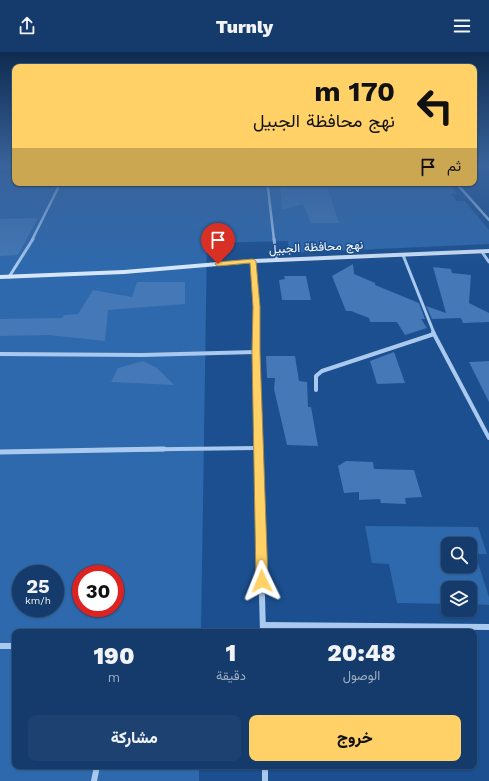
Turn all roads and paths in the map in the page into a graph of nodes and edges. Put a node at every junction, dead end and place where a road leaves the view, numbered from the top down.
1 (53, 199) edge
2 (269, 199) edge
3 (470, 199) edge
4 (489, 220) edge
5 (489, 251) edge
6 (482, 252) junction
7 (404, 255) junction
8 (276, 260) junction
9 (253, 261) junction
10 (489, 262) edge
11 (9, 276) junction
12 (0, 277) edge
13 (434, 334) junction
14 (256, 352) junction
15 (0, 354) edge
16 (316, 390) dead end
17 (489, 438) edge
18 (258, 448) junction
19 (0, 452) edge
20 (263, 625) junction
21 (489, 627) edge
22 (263, 629) edge
23 (0, 646) edge
24 (12, 646) edge
25 (96, 769) edge
26 (265, 769) edge
27 (94, 781) edge
28 (265, 781) edge

1 - 11 street
2 - 8 street
3 - 4 street
5 - 6 street, نهج محافظة الجبيل
6 - 7 street, نهج محافظة الجبيل
6 - 10 street
7 - 8 street, نهج محافظة الجبيل
7 - 13 street
8 - 9 street, نهج محافظة الجبيل
9 - 11 street, نهج محافظة الجبيل
9 - 14 street
11 - 12 street, نهج محافظة الجبيل
13 - 16 street
13 - 17 street
14 - 15 street
14 - 18 street
18 - 19 street
18 - 20 street
20 - 21 street
20 - 22 street
23 - 24 street
25 - 27 street
26 - 28 street

